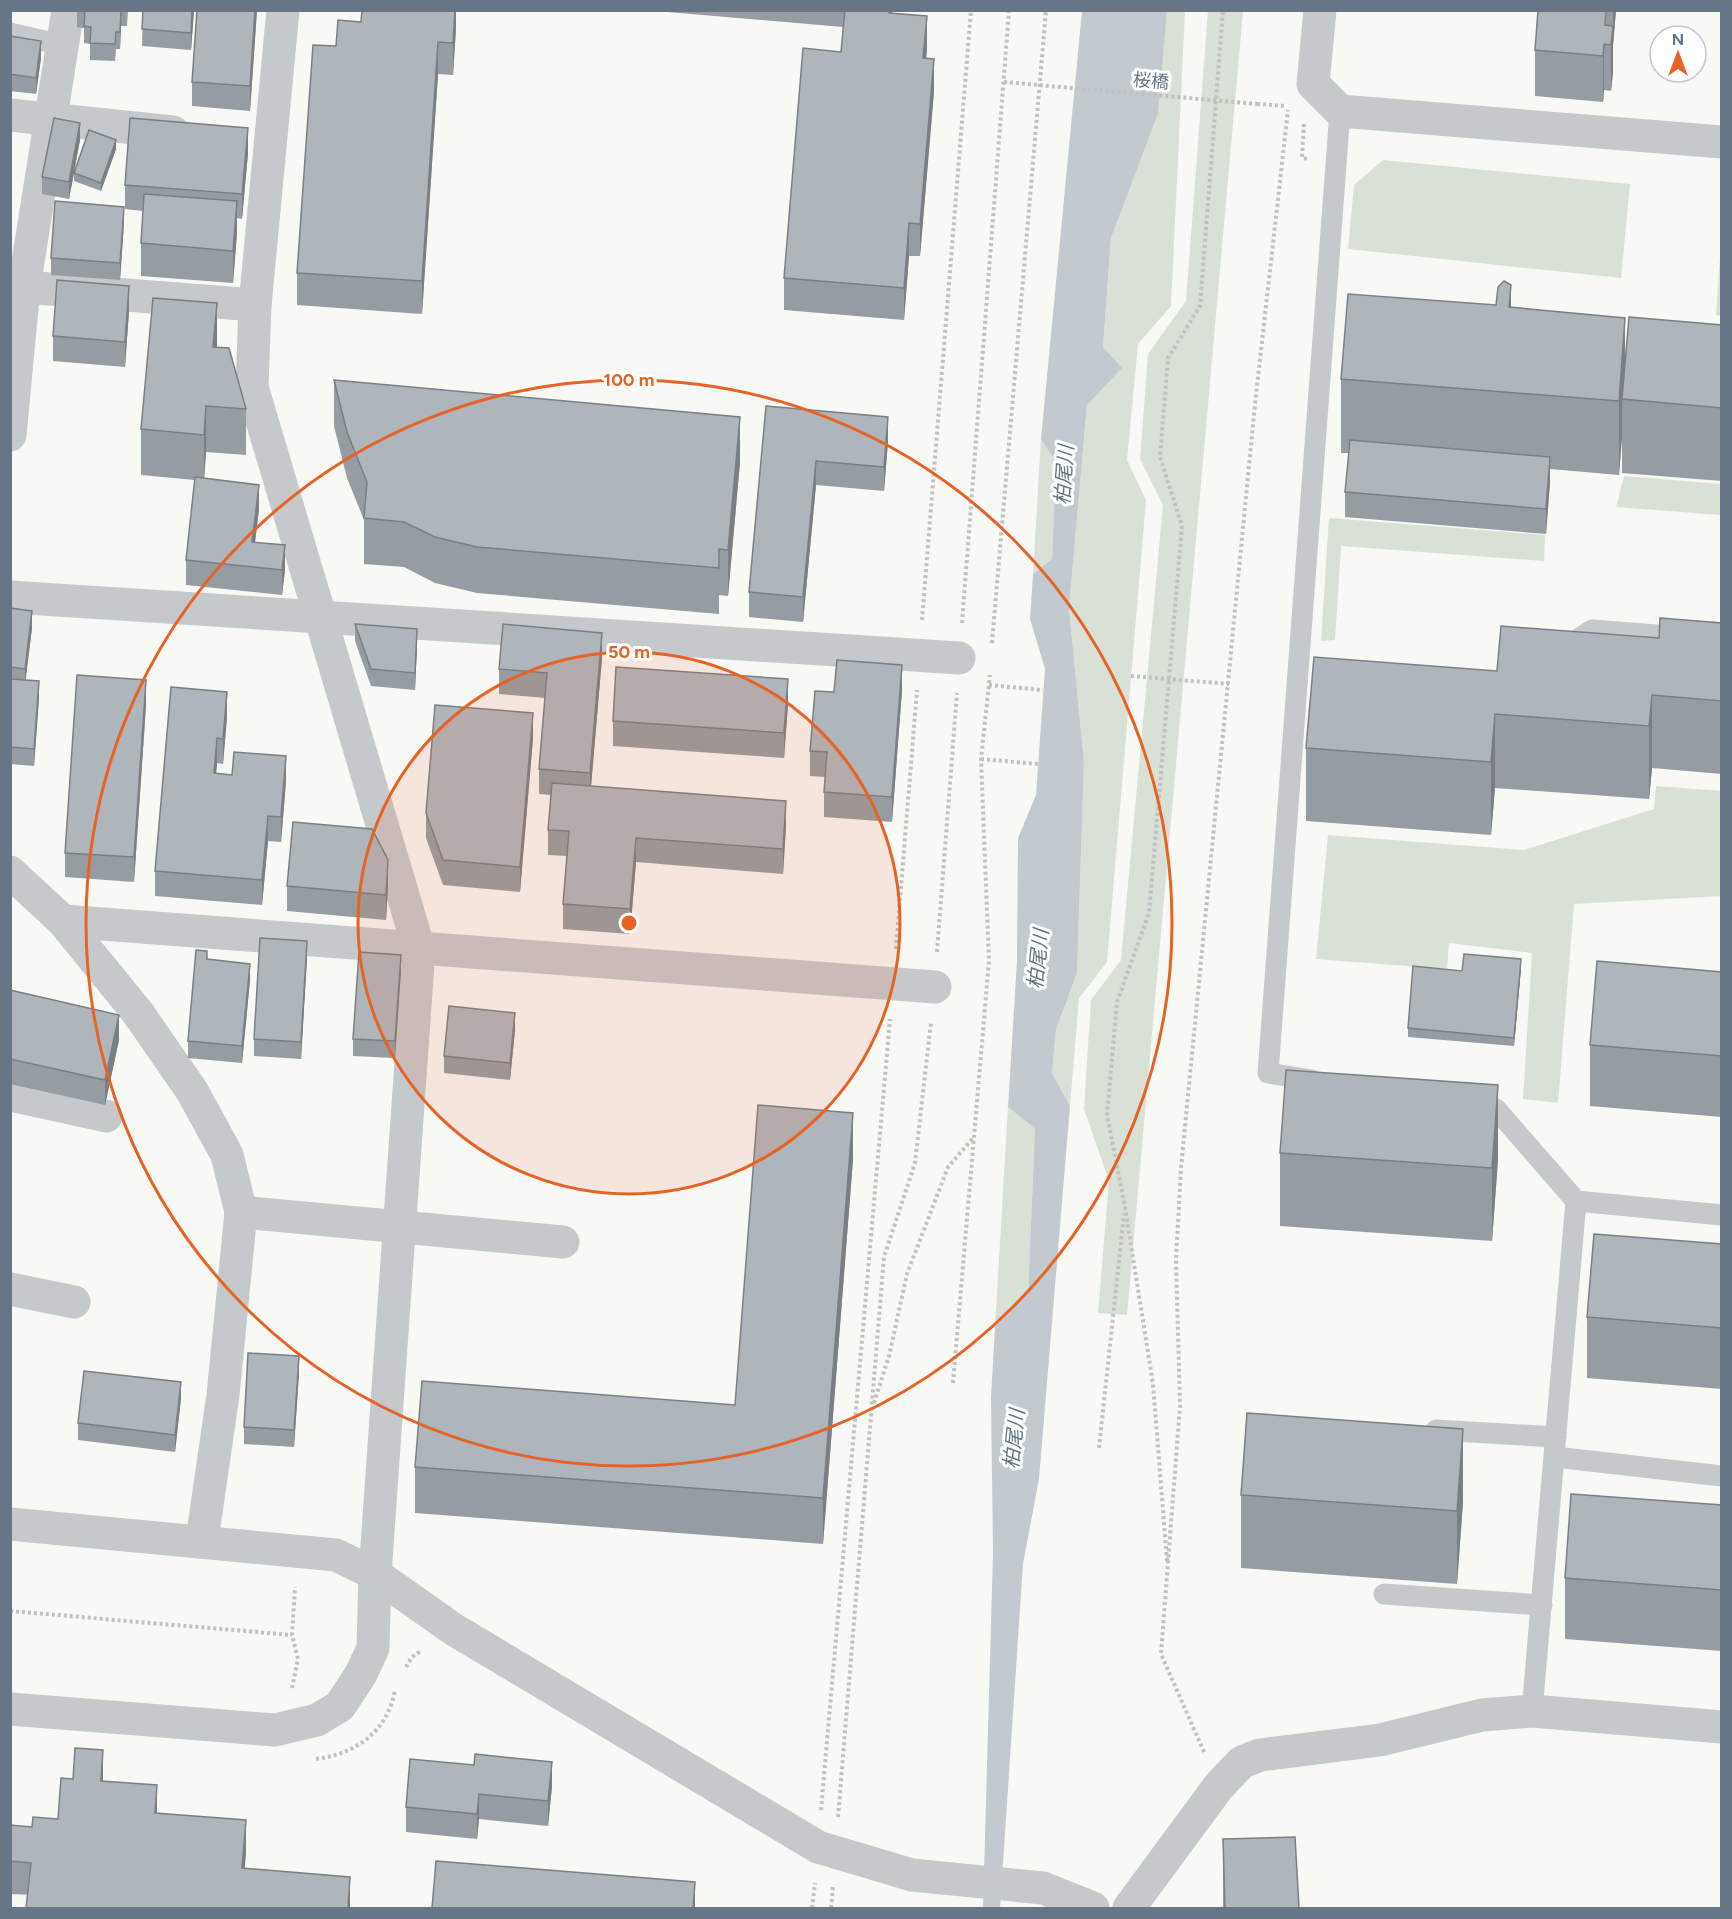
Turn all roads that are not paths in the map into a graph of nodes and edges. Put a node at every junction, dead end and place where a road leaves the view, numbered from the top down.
1 (68, 10) edge
2 (283, 10) edge
3 (1320, 10) edge
4 (10, 33) edge
5 (62, 45) junction
6 (1340, 111) junction
7 (10, 115) edge
8 (49, 120) junction
9 (206, 136) edge
10 (1722, 142) edge
11 (24, 287) junction
12 (255, 305) junction
13 (10, 435) edge
14 (10, 597) edge
15 (322, 617) junction
16 (1722, 640) edge
17 (959, 658) road end
18 (1544, 662) edge
19 (1299, 666) junction
20 (1322, 668) edge
21 (10, 872) edge
22 (63, 921) junction
23 (419, 949) junction
24 (935, 987) road end
25 (1336, 1084) edge
26 (10, 1095) edge
27 (1451, 1102) edge
28 (106, 1116) dead end
29 (1576, 1201) junction
30 (241, 1212) junction
31 (1722, 1215) edge
32 (399, 1226) junction
33 (563, 1242) dead end
34 (10, 1289) edge
35 (74, 1302) dead end
36 (1415, 1429) edge
37 (1555, 1447) junction
38 (1722, 1476) edge
39 (10, 1524) edge
40 (202, 1540) junction
41 (375, 1574) junction
42 (1384, 1594) dead end
43 (1542, 1605) junction
44 (10, 1709) edge
45 (1532, 1710) junction
46 (1722, 1727) edge
47 (1094, 1908) edge
48 (1129, 1908) edge

1 - 5 street
2 - 12 street
3 - 6 street
4 - 5 lane
5 - 8 street
6 - 10 street
6 - 19 lane
7 - 8 street
8 - 9 street
8 - 11 street
11 - 12 street
11 - 13 street
12 - 15 street
14 - 15 street
15 - 17 street
15 - 23 street
16 - 18 lane
19 - 20 lane
19 - 25 lane
21 - 22 street
22 - 23 street
22 - 30 street
23 - 24 street
23 - 32 street
26 - 28 street
27 - 29 lane
29 - 31 lane
29 - 37 lane
30 - 32 street
30 - 40 street
32 - 33 street
32 - 41 street
34 - 35 street
36 - 37 lane
37 - 38 lane
37 - 43 lane
39 - 40 street
40 - 41 street
41 - 44 street
41 - 47 street
42 - 43 lane
43 - 45 lane
45 - 46 street
45 - 48 street

